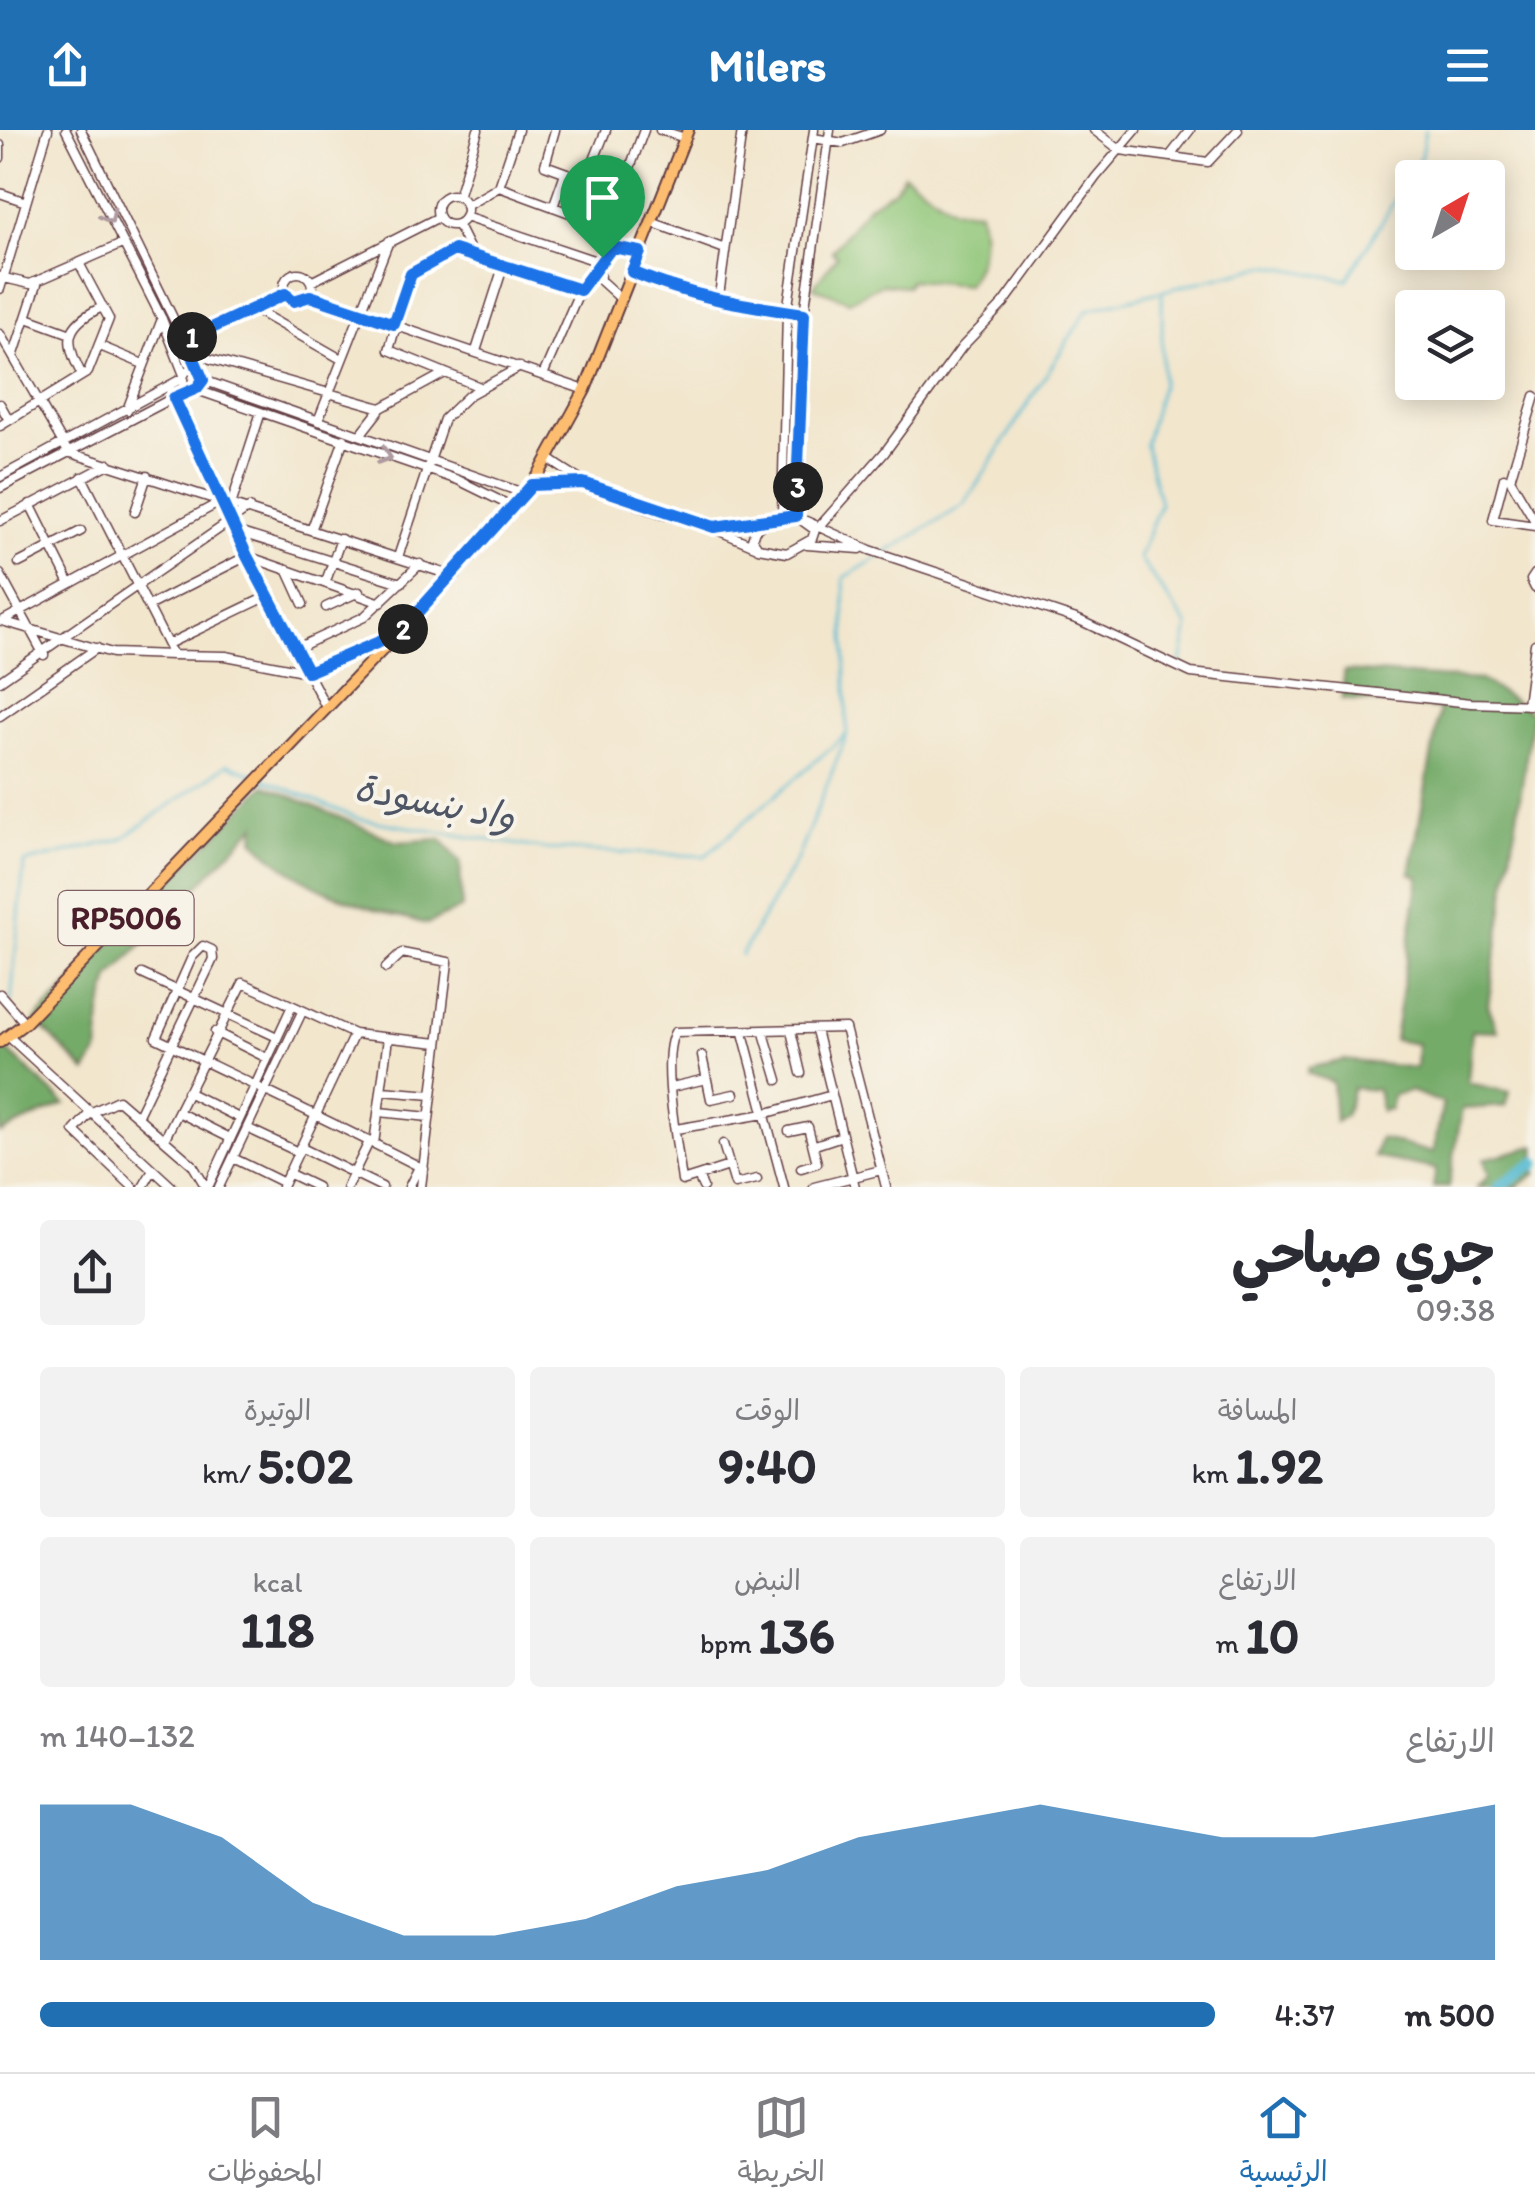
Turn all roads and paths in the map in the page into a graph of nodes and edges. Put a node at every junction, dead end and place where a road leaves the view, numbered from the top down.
1 (48, 130) edge
2 (66, 130) edge
3 (81, 130) edge
4 (478, 130) edge
5 (518, 130) edge
6 (556, 130) edge
7 (606, 130) edge
8 (644, 130) edge
9 (660, 130) edge
10 (742, 130) edge
11 (830, 130) edge
12 (880, 130) edge
13 (1094, 130) edge
14 (1136, 130) edge
15 (1190, 130) edge
16 (1238, 130) edge
17 (686, 134) edge
18 (813, 134) edge
19 (828, 141) junction
20 (0, 146) edge
21 (1120, 150) junction
22 (1170, 156) junction
23 (0, 158) edge
24 (565, 173) junction
25 (499, 188) junction
26 (0, 193) edge
27 (458, 197) junction
28 (26, 202) junction
29 (554, 208) junction
30 (466, 211) junction
31 (439, 217) junction
32 (652, 222) junction
33 (457, 224) junction
34 (608, 228) junction
35 (389, 241) junction
36 (122, 244) junction
37 (725, 248) junction
38 (609, 249) junction
39 (640, 252) junction
40 (472, 254) junction
41 (79, 264) junction
42 (504, 264) junction
43 (598, 267) junction
44 (632, 272) junction
45 (2, 277) edge
46 (38, 282) junction
47 (311, 282) junction
48 (0, 289) edge
49 (580, 290) junction
50 (285, 294) junction
51 (310, 296) junction
52 (622, 299) junction
53 (718, 303) junction
54 (102, 307) junction
55 (254, 310) junction
56 (359, 312) junction
57 (787, 312) junction
58 (804, 314) junction
59 (28, 318) junction
60 (162, 319) junction
61 (394, 324) junction
62 (0, 334) edge
63 (71, 334) junction
64 (186, 340) junction
65 (100, 346) junction
66 (476, 351) junction
67 (14, 354) junction
68 (193, 354) junction
69 (341, 359) junction
70 (143, 364) junction
71 (520, 367) junction
72 (445, 372) junction
73 (82, 375) junction
74 (543, 375) junction
75 (184, 376) junction
76 (201, 376) junction
77 (169, 387) junction
78 (480, 387) junction
79 (192, 389) junction
80 (585, 390) junction
81 (327, 393) junction
82 (1535, 396) edge
83 (174, 398) junction
84 (38, 400) junction
85 (0, 404) edge
86 (264, 404) junction
87 (381, 408) junction
88 (128, 410) junction
89 (260, 414) junction
90 (318, 421) junction
91 (1527, 422) junction
92 (4, 423) edge
93 (346, 430) junction
94 (1535, 433) edge
95 (360, 435) junction
96 (343, 442) junction
97 (65, 449) junction
98 (430, 458) junction
99 (549, 460) junction
100 (109, 464) junction
101 (426, 469) junction
102 (1493, 475) dead end
103 (146, 476) junction
104 (82, 477) junction
105 (0, 478) edge
106 (1507, 479) junction
107 (583, 483) junction
108 (0, 488) edge
109 (529, 490) junction
110 (225, 501) junction
111 (30, 504) junction
112 (250, 508) junction
113 (515, 508) junction
114 (136, 512) dead end
115 (782, 515) junction
116 (796, 516) junction
117 (806, 521) junction
118 (0, 522) edge
119 (233, 522) junction
120 (760, 524) junction
121 (1535, 524) edge
122 (820, 526) junction
123 (714, 527) junction
124 (312, 528) junction
125 (80, 530) dead end
126 (238, 532) junction
127 (342, 539) junction
128 (806, 545) junction
129 (51, 546) junction
130 (756, 546) junction
131 (870, 550) junction
132 (121, 556) junction
133 (247, 556) junction
134 (398, 557) junction
135 (333, 562) junction
136 (18, 563) dead end
137 (420, 564) junction
138 (287, 569) junction
139 (0, 574) edge
140 (1535, 574) edge
141 (453, 576) junction
142 (326, 581) junction
143 (70, 584) junction
144 (401, 584) junction
145 (138, 588) junction
146 (1535, 588) edge
147 (359, 592) junction
148 (268, 596) junction
149 (381, 603) junction
150 (303, 604) dead end
151 (148, 606) junction
152 (326, 608) dead end
153 (19, 612) junction
154 (1, 620) edge
155 (32, 628) junction
156 (398, 634) junction
157 (67, 639) junction
158 (168, 644) junction
159 (97, 648) junction
160 (297, 648) junction
161 (1535, 649) edge
162 (44, 655) junction
163 (173, 656) junction
164 (1534, 663) edge
165 (2, 666) edge
166 (308, 672) junction
167 (3, 679) edge
168 (1531, 705) edge
169 (327, 709) junction
170 (0, 716) edge
171 (386, 968) dead end
172 (142, 974) dead end
173 (176, 990) junction
174 (0, 994) edge
175 (195, 999) junction
176 (292, 1006) junction
177 (302, 1012) junction
178 (225, 1013) junction
179 (24, 1023) junction
180 (816, 1030) junction
181 (792, 1031) junction
182 (216, 1032) junction
183 (743, 1032) junction
184 (764, 1033) junction
185 (354, 1034) junction
186 (277, 1036) junction
187 (388, 1038) junction
188 (4, 1039) edge
189 (438, 1043) junction
190 (173, 1046) junction
191 (702, 1056) dead end
192 (267, 1058) junction
193 (202, 1060) junction
194 (801, 1073) dead end
195 (706, 1080) junction
196 (778, 1080) dead end
197 (254, 1086) junction
198 (672, 1087) junction
199 (382, 1091) junction
200 (187, 1092) junction
201 (264, 1092) junction
202 (734, 1094) dead end
203 (432, 1095) junction
204 (832, 1095) junction
205 (178, 1112) junction
206 (379, 1112) junction
207 (90, 1113) junction
208 (764, 1114) junction
209 (138, 1115) junction
210 (316, 1116) junction
211 (430, 1117) junction
212 (240, 1118) junction
213 (247, 1128) junction
214 (676, 1129) junction
215 (789, 1131) dead end
216 (842, 1136) junction
217 (165, 1138) junction
218 (230, 1138) junction
219 (372, 1143) junction
220 (723, 1144) dead end
221 (816, 1145) junction
222 (300, 1150) junction
223 (233, 1158) junction
224 (729, 1166) junction
225 (421, 1168) junction
226 (800, 1168) dead end
227 (152, 1170) junction
228 (881, 1170) junction
229 (354, 1173) junction
230 (698, 1176) junction
231 (852, 1176) junction
232 (757, 1179) dead end
233 (285, 1181) edge
234 (683, 1184) edge
235 (208, 1186) edge
236 (133, 1187) edge
237 (143, 1187) edge
238 (172, 1187) edge
239 (317, 1187) edge
240 (347, 1187) edge
241 (382, 1187) edge
242 (409, 1187) edge
243 (421, 1187) edge
244 (703, 1187) edge
245 (784, 1187) edge
246 (814, 1187) edge
247 (855, 1187) edge
248 (886, 1187) edge

1 - 28 street
2 -> 36 street
3 - 64 street
4 - 27 street
5 - 25 street
6 - 24 street
7 - 24 street
8 - 34 street
9 - 17 street
10 - 37 street
11 - 19 street
12 - 19 street
13 - 21 street
14 - 21 street
15 - 22 street
16 - 22 street
17 - 32 main road, RP5006
18 - 19 street
18 - 57 street
19 - 58 street
20 - 23 street
21 - 22 street
21 - 122 street
24 - 29 street
25 - 29 street
25 - 30 street
26 - 28 street
27 - 30 street
27 - 31 street
28 - 45 street
29 - 34 street
30 - 33 street
30 - 43 street
31 - 33 street
31 - 35 street
32 - 37 street
32 - 39 main road, RP5006
33 - 40 street
34 - 38 street
35 - 47 street
35 - 56 street
36 - 41 street
36 - 60 street
37 - 53 street
38 - 39 street
38 - 43 street
39 - 44 main road, RP5006
40 - 42 street
40 - 61 street
41 - 46 street
41 - 54 street
42 - 49 street
42 - 66 street
43 - 49 street
43 - 52 street
44 - 52 main road, RP5006
44 - 53 street
45 - 46 street
45 - 48 street
46 - 59 street
47 - 50 street
47 - 51 street
49 - 74 street
50 - 51 street
50 - 55 street
51 - 56 street
52 - 80 main road, RP5006
53 - 57 street
54 - 63 street
54 - 65 street
55 - 64 street
55 - 69 street
56 - 61 street
56 - 69 street
57 - 58 street
57 - 115 street
58 - 116 street
59 - 63 street
59 - 67 street
60 - 70 street
60 - 75 street
61 - 66 street
61 - 72 street
62 - 67 street
63 - 73 street
64 - 68 street
65 - 70 street
65 - 73 street
66 - 71 street
67 - 84 street
68 - 76 street
68 - 81 street
69 - 81 street
70 - 88 street
71 - 74 street
71 - 78 street
72 - 78 street
72 - 87 street
73 - 84 street
74 - 80 street
75 - 76 street
75 - 77 street
75 - 79 street
76 - 79 street
76 - 86 street
77 - 83 street
77 - 88 street
78 - 98 street
79 - 83 street
79 - 89 street
80 - 99 main road, RP5006
81 - 87 street
81 - 90 street
82 - 91 street
83 - 97 street
83 - 110 street
84 - 92 street
84 - 97 street
85 - 92 street
86 - 89 street
86 - 90 street
87 - 95 street
88 - 97 street
89 - 96 street
89 - 110 street
90 - 93 street
91 - 94 street
91 - 106 street
93 - 95 street
93 - 96 street
95 - 98 street
96 -> 101 street
96 - 124 street
97 - 100 street
97 - 105 street
97 - 108 street
98 - 101 street
98 - 109 street
99 - 107 street
99 - 109 main road, RP5006
100 - 103 street
100 - 104 street
101 - 113 street
101 - 134 street
102 - 106 street
103 - 110 street
103 - 114 street
104 - 111 street
104 - 132 street
106 - 121 street
106 - 121 street
107 - 109 street
107 - 123 street
109 - 113 main road, RP5006
110 - 112 street
110 - 119 street
110 - 132 street
111 - 118 street
111 - 129 street
112 - 119 street
112 - 124 street
113 - 141 main road, RP5006
115 - 116 street
115 - 120 street
116 - 117 street
117 - 122 street
117 - 128 street
119 - 126 street
119 - 145 street
120 - 123 street
120 - 130 street
122 - 131 street
123 - 130 street
124 - 127 street
125 - 129 street
126 - 133 street
126 - 135 street
127 - 134 street
127 - 135 street
128 - 130 street
128 - 131 street
129 - 136 street
129 - 143 street
131 - 168 street
132 - 143 street
132 - 145 street
133 - 138 street
133 - 148 street
133 - 151 street
134 - 137 street
135 - 142 street
135 - 144 street
137 - 141 street
137 - 144 street
138 - 142 street
138 - 150 street
139 - 153 street
140 - 146 street
141 - 156 main road, RP5006
142 - 147 street
143 - 153 street
144 - 149 street
145 - 151 street
145 - 157 street
147 - 149 street
147 - 152 street
148 - 158 street
148 - 160 street
149 - 160 street
151 - 158 street
153 - 154 street
153 - 155 street
154 - 155 street
155 - 157 street
155 - 162 street
156 - 166 street
156 - 169 main road, RP5006
157 - 159 street
157 - 162 street
158 - 163 street
159 - 163 street
159 - 170 street
160 - 166 street
161 - 164 street
162 - 167 street
163 - 166 street
164 - 168 street
165 - 167 street
166 - 169 street
169 - 179 main road, RP5006
171 - 189 street
172 - 173 street
173 - 175 street
173 - 175 street
173 - 190 street
174 - 179 street
175 - 178 street
175 - 190 street
176 - 177 street
176 - 178 street
176 - 186 street
177 - 185 street
177 - 201 street
178 - 182 street
178 - 186 street
179 - 188 main road, RP5006
180 - 181 street
180 - 204 street
180 - 228 street
181 - 184 street
181 - 194 street
182 - 192 street
182 - 193 street
183 - 184 street
183 - 198 street
183 - 208 street
184 - 196 street
185 - 187 street
185 - 210 street
186 - 192 street
187 - 189 street
187 - 199 street
188 - 207 street
189 - 203 street
190 - 193 street
190 - 209 street
191 - 195 street
192 - 197 street
193 - 197 street
193 - 200 street
195 - 198 street
195 - 202 street
197 - 201 street
197 - 212 street
198 - 214 street
199 - 203 street
199 - 206 street
200 - 205 street
200 - 212 street
201 - 210 street
201 - 213 street
203 - 211 street
204 - 208 street
204 - 216 street
205 - 217 street
205 - 218 street
206 - 211 street
206 - 219 street
207 - 209 street
207 - 227 street
207 - 236 street
208 - 214 street
208 - 245 street
209 - 217 street
210 - 219 street
210 - 222 street
211 - 225 street
212 - 218 street
213 - 222 street
213 - 223 street
214 - 234 street
215 - 221 street
216 - 221 street
216 - 231 street
217 - 235 street
218 - 235 street
219 - 225 street
219 - 229 street
220 - 224 street
221 - 226 street
222 - 229 street
222 - 233 street
223 - 233 street
223 - 235 street
224 - 230 street
224 - 232 street
225 - 242 street
225 - 243 street
227 - 237 street
227 - 238 street
228 - 231 street
228 - 248 street
229 - 240 street
229 - 241 street
230 - 234 street
230 - 244 street
231 - 246 street
231 - 247 street
233 - 239 street

